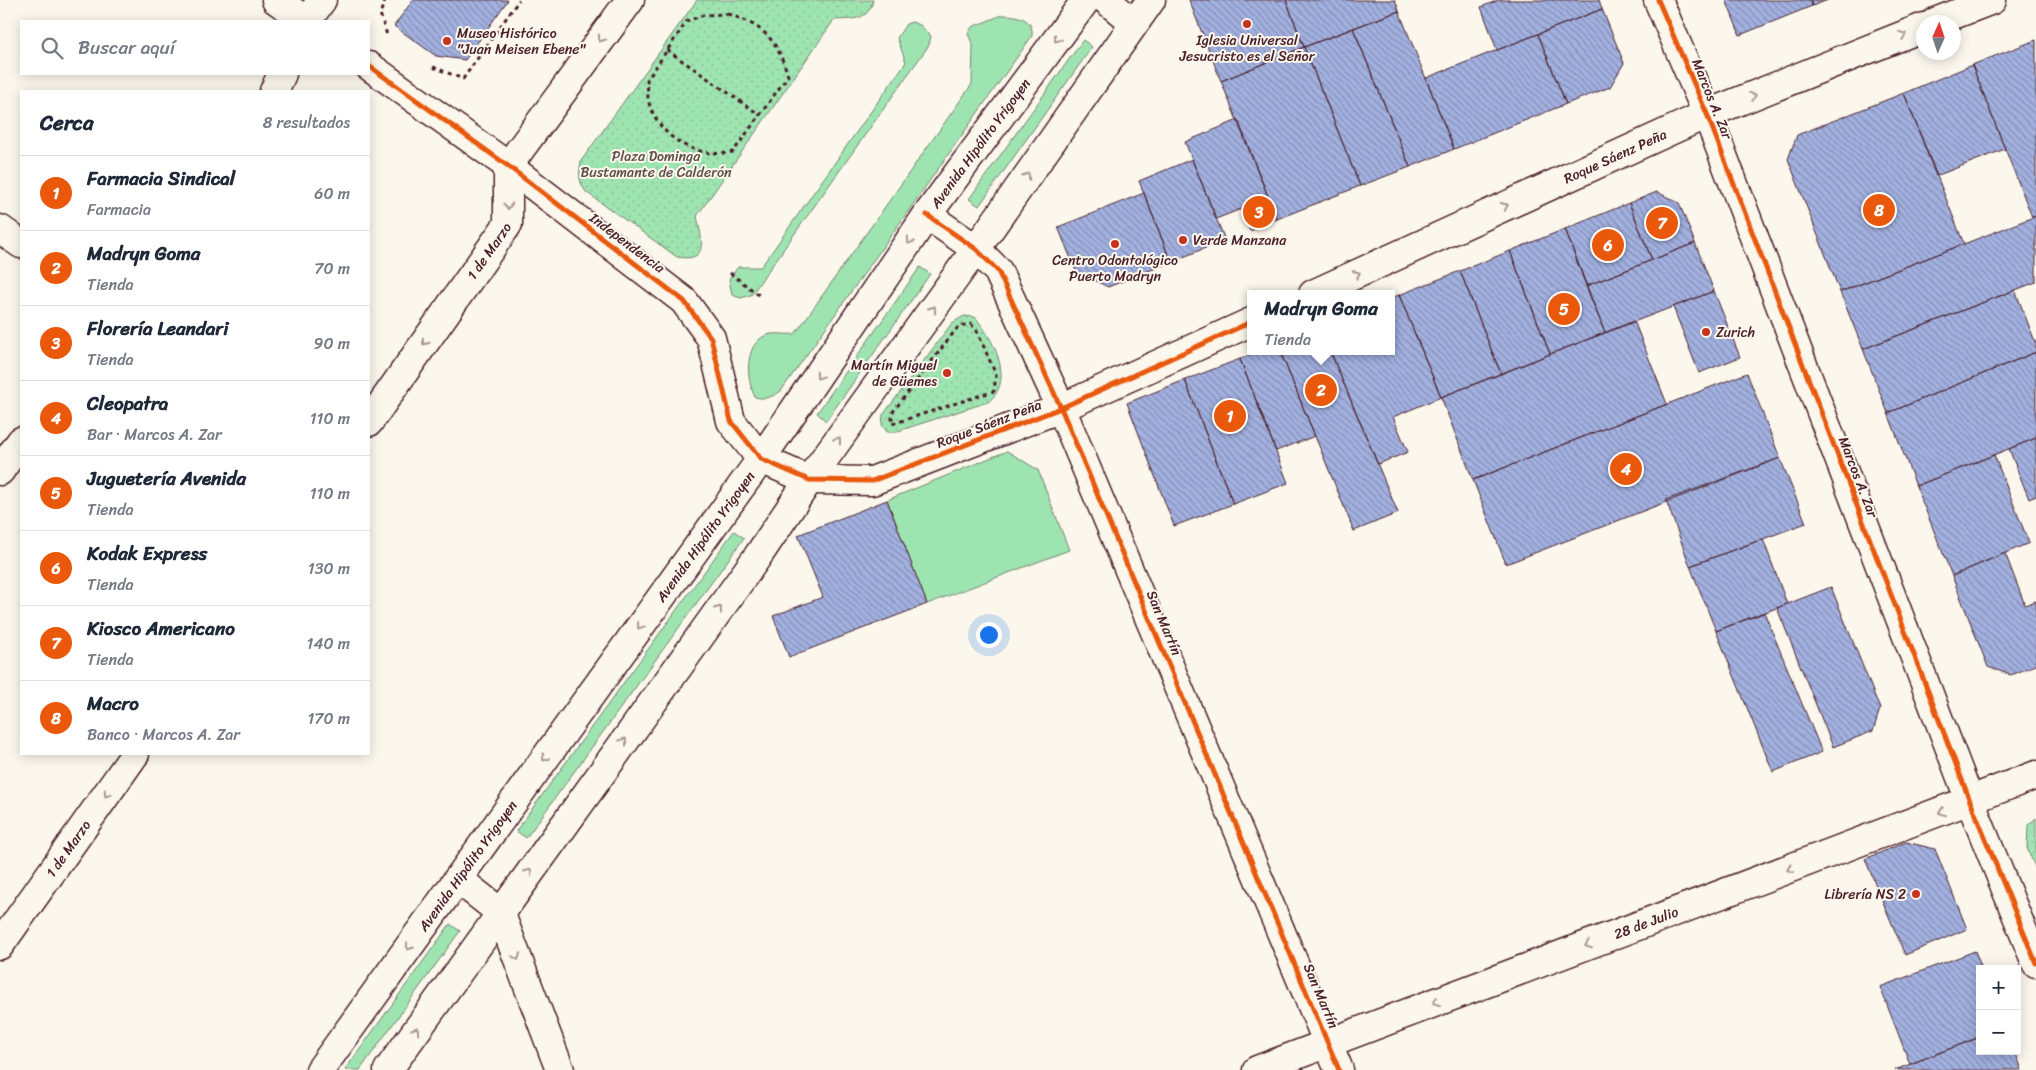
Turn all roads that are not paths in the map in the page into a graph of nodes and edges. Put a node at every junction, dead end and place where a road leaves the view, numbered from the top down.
1 (276, 0) edge
2 (322, 0) edge
3 (630, 0) edge
4 (1086, 0) edge
5 (1106, 0) edge
6 (1151, 0) edge
7 (1658, 0) edge
8 (1992, 0) edge
9 (1953, 15) edge
10 (306, 20) edge
11 (308, 20) edge
12 (1134, 23) junction
13 (1916, 30) edge
14 (370, 67) edge
15 (282, 75) edge
16 (274, 90) edge
17 (1707, 114) junction
18 (508, 166) junction
19 (927, 215) junction
20 (0, 229) edge
21 (20, 243) edge
22 (976, 249) junction
23 (1321, 290) edge
24 (1247, 324) edge
25 (1061, 408) junction
26 (370, 421) edge
27 (20, 442) edge
28 (761, 459) junction
29 (0, 471) edge
30 (809, 480) junction
31 (134, 755) edge
32 (2036, 775) edge
33 (1970, 801) junction
34 (458, 880) junction
35 (500, 912) junction
36 (0, 945) edge
37 (2036, 963) edge
38 (1328, 1042) junction
39 (320, 1070) edge
40 (388, 1070) edge
41 (560, 1070) edge
42 (1257, 1070) edge
43 (1339, 1070) edge

1 - 10 street
2 - 11 street
3 -> 18 street
4 -> 19 street, Avenida Hipólito Yrigoyen
5 - 12 street
6 - 12 street
7 - 17 street, Marcos A. Zar
8 - 9 street
22 -> 12 street
17 -> 13 street, Roque Sáenz Peña
14 - 18 street, Independencia
15 - 16 street
23 -> 17 street, Roque Sáenz Peña
17 - 33 street, Marcos A. Zar
18 -> 26 street, 1 de Marzo
18 - 28 street, Independencia
19 - 22 street, San Martín
19 -> 28 street, Avenida Hipólito Yrigoyen
20 - 21 street
22 - 25 street, San Martín
30 -> 22 street
24 - 25 street, Roque Sáenz Peña
25 - 30 street, Roque Sáenz Peña
25 - 38 street, San Martín
27 - 29 street
28 - 30 street, Independencia
28 -> 34 street, Avenida Hipólito Yrigoyen
35 -> 30 street
31 -> 36 street, 1 de Marzo
32 - 33 street, 28 de Julio
33 - 37 street, Marcos A. Zar
33 -> 38 street, 28 de Julio
34 - 35 street
34 -> 39 street, Avenida Hipólito Yrigoyen
40 -> 35 street
35 -> 41 street
38 - 42 street, 28 de Julio
38 - 43 street, San Martín

